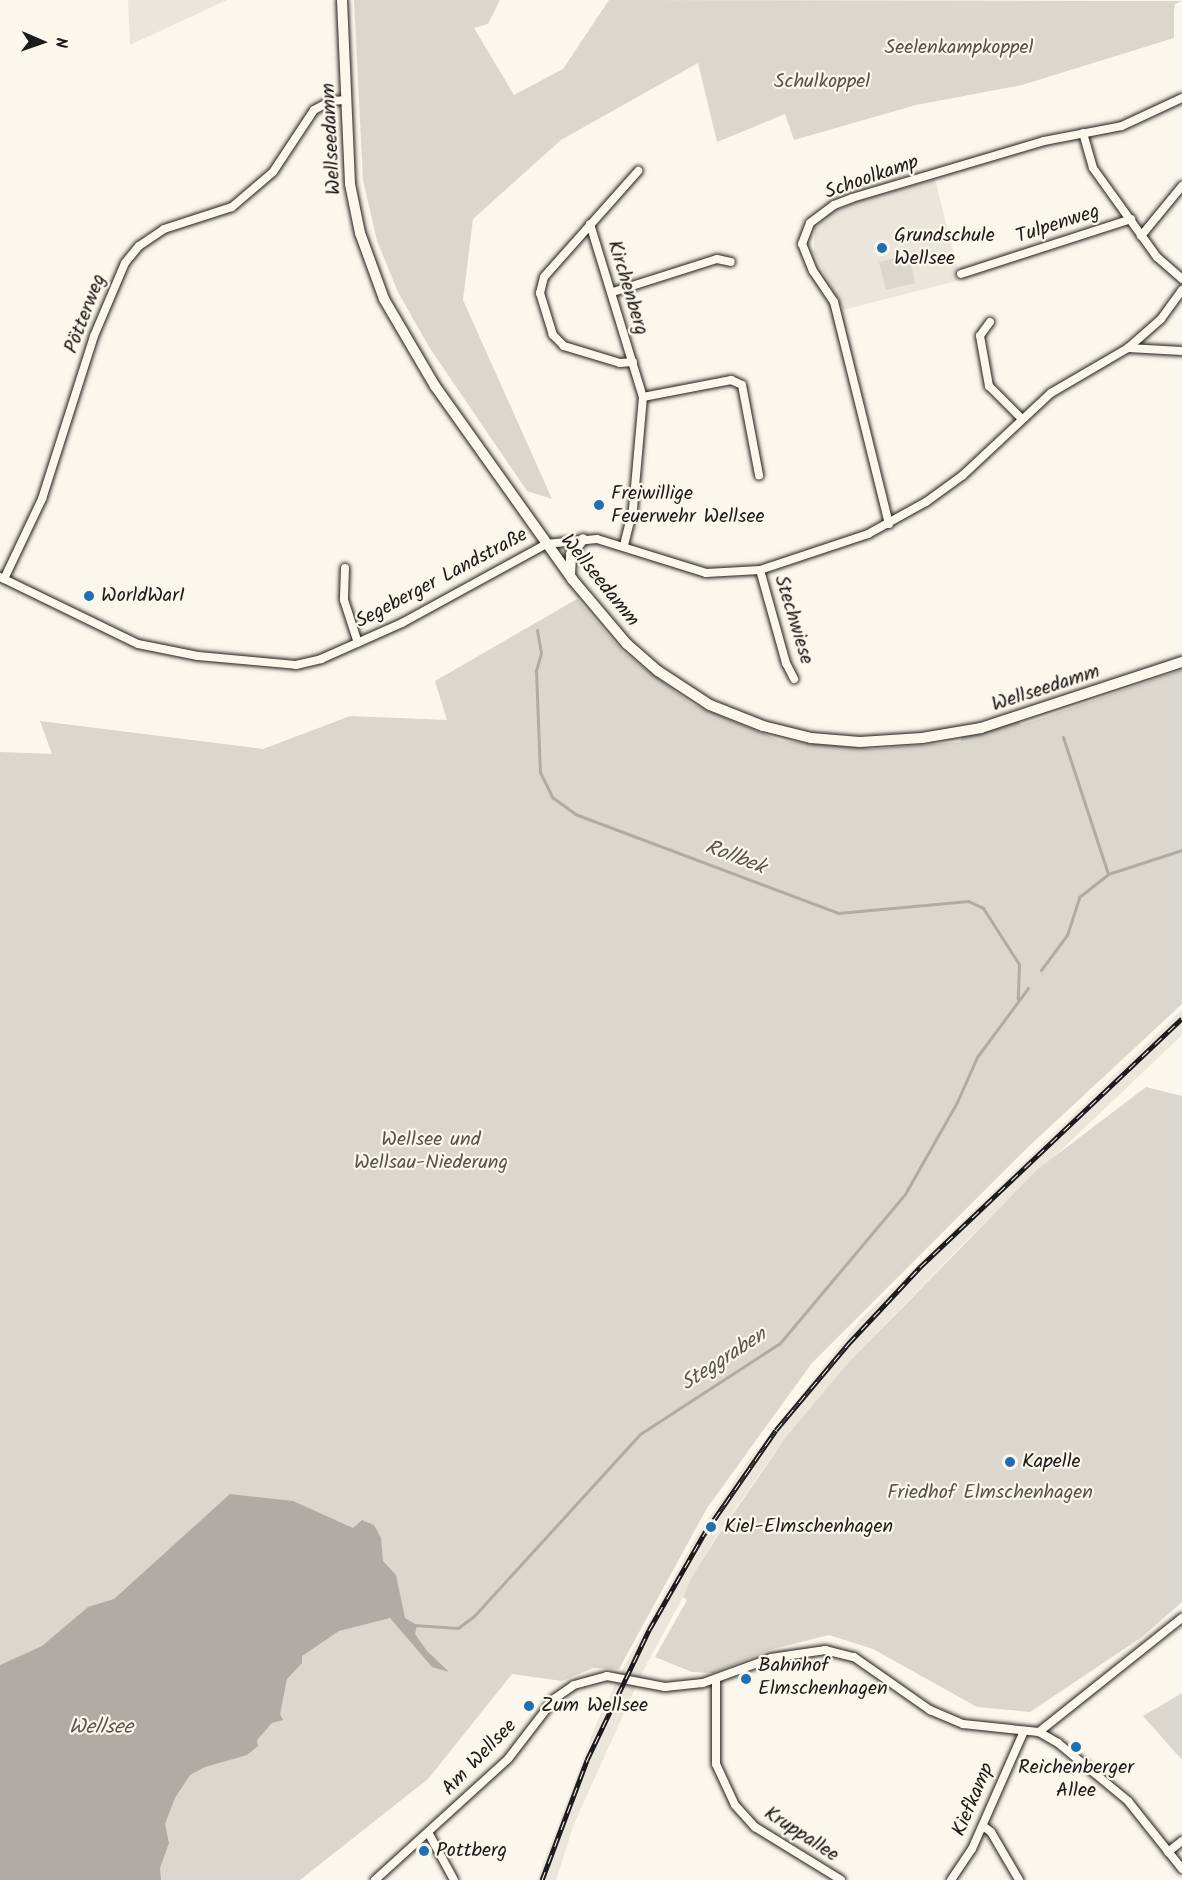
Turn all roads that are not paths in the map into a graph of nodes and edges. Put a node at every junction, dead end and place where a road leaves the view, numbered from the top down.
1 (342, 0) edge
2 (1182, 98) edge
3 (347, 100) junction
4 (1083, 133) junction
5 (638, 171) dead end
6 (1182, 186) edge
7 (1131, 219) junction
8 (590, 224) junction
9 (1141, 236) junction
10 (731, 262) dead end
11 (961, 274) dead end
12 (1182, 279) edge
13 (1182, 290) edge
14 (612, 292) junction
15 (990, 322) dead end
16 (1128, 348) junction
17 (1182, 351) edge
18 (633, 362) junction
19 (643, 397) junction
20 (1023, 419) junction
21 (759, 475) dead end
22 (889, 524) junction
23 (584, 539) junction
24 (546, 544) junction
25 (624, 544) junction
26 (345, 568) dead end
27 (760, 570) junction
28 (2, 578) edge
29 (572, 579) junction
30 (358, 643) junction
31 (1182, 662) edge
32 (794, 679) dead end
33 (1182, 1618) edge
34 (716, 1680) junction
35 (1024, 1731) junction
36 (1039, 1732) junction
37 (983, 1826) junction
38 (429, 1834) junction
39 (1182, 1841) edge
40 (1168, 1852) junction
41 (1182, 1869) edge
42 (375, 1880) edge
43 (454, 1880) edge
44 (841, 1880) edge
45 (951, 1880) edge
46 (1019, 1880) edge

1 - 3 main road, Wellseedamm
2 - 4 street, Schoolkamp
3 - 24 main road, Wellseedamm
3 - 28 street, Pötterweg
4 - 7 street
4 - 22 street, Schoolkamp
5 - 8 street, Kirchenberg
6 - 9 street
7 - 9 street
7 - 11 street, Tulpenweg
8 - 14 street, Kirchenberg
8 - 18 street, Kirchenberg
9 - 12 street
10 - 14 street
13 - 16 street, Segeberger Landstraße
14 - 18 street, Kirchenberg
15 - 20 street
16 - 17 street
16 - 20 street, Segeberger Landstraße
18 - 19 street, Kirchenberg
19 - 21 street
19 - 25 street, Kirchenberg
20 - 22 street, Segeberger Landstraße
22 - 27 street, Segeberger Landstraße
23 - 24 street, Segeberger Landstraße
23 - 25 street, Segeberger Landstraße
23 - 29 main road
24 - 29 main road, Wellseedamm
24 - 30 street, Segeberger Landstraße
25 - 27 street, Segeberger Landstraße
26 - 30 street
27 - 32 street, Stechwiese
28 - 30 street, Segeberger Landstraße
29 - 31 main road, Wellseedamm
33 - 36 street
34 - 35 street, Am Wellsee
34 - 38 street, Am Wellsee
34 - 44 street, Kruppallee
35 - 36 street, Am Wellsee
35 - 37 street, Kiefkamp
36 - 40 street
37 - 45 street, Kiefkamp
37 - 46 street
38 - 42 street, Am Wellsee
38 - 43 street
39 - 40 street
40 - 41 street

